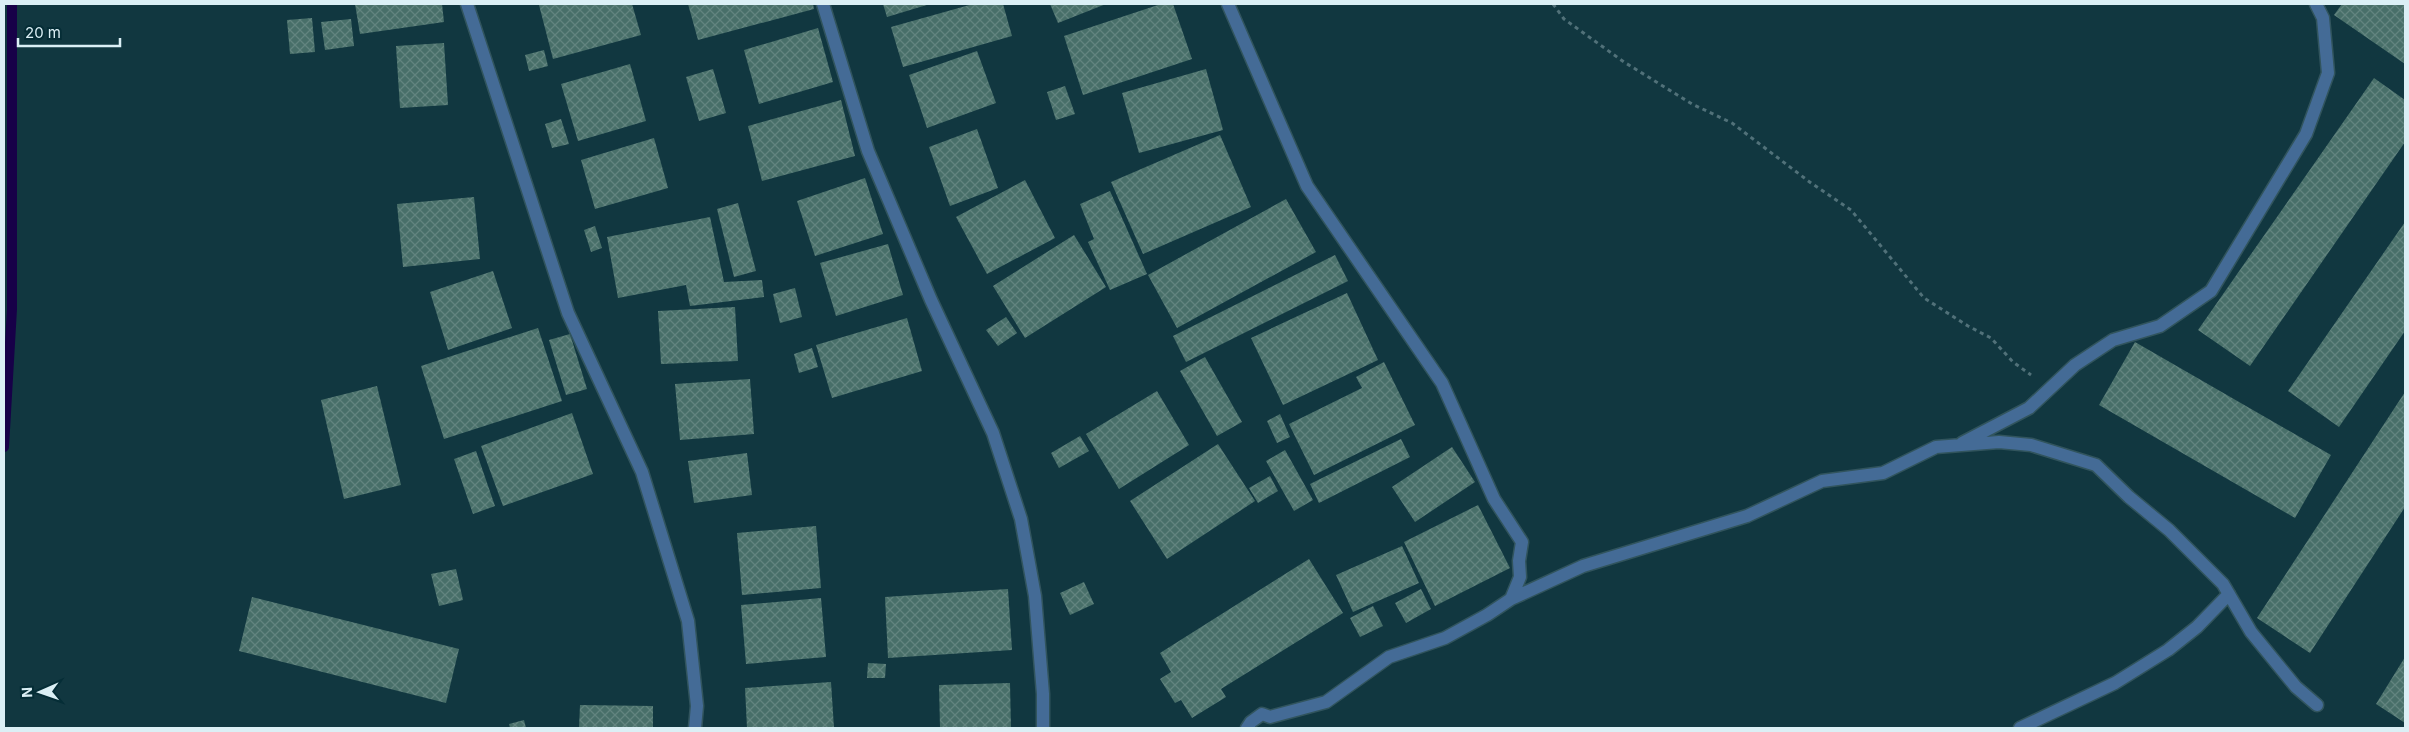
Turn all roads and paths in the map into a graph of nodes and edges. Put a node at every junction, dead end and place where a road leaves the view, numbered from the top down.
1 (467, 4) edge
2 (823, 4) edge
3 (1228, 4) edge
4 (1553, 4) edge
5 (2316, 4) edge
6 (2049, 389) junction
7 (1958, 445) junction
8 (2229, 594) junction
9 (1511, 599) junction
10 (2317, 705) dead end
11 (695, 728) edge
12 (1043, 728) edge
13 (1247, 728) edge
14 (2020, 728) edge

1 - 11 street
2 - 12 street
3 - 9 street
4 - 6 path
5 - 6 street
6 - 7 street
7 - 8 street
7 - 9 street
8 - 10 street
8 - 14 street
9 - 13 street

